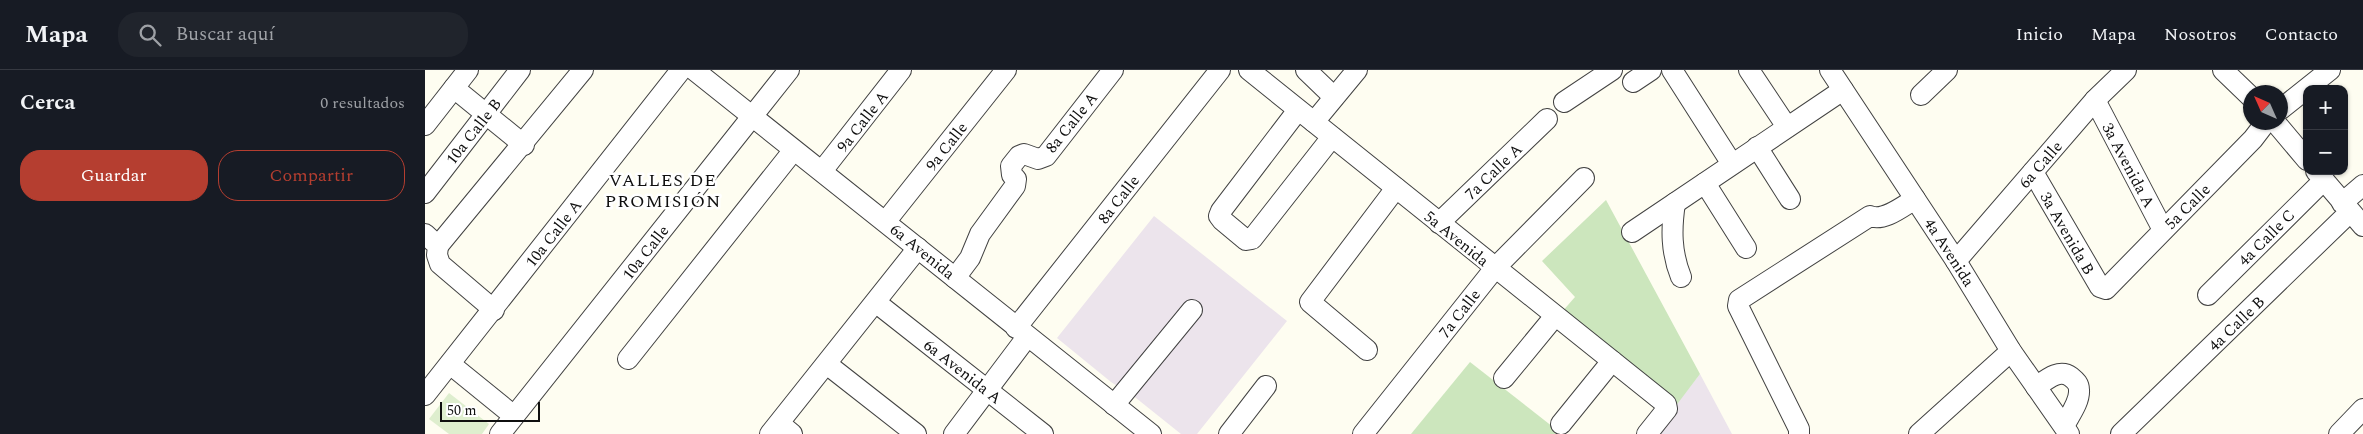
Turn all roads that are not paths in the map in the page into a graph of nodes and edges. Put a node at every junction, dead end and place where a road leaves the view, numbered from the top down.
1 (468, 70) edge
2 (520, 70) edge
3 (583, 70) edge
4 (681, 70) edge
5 (694, 70) edge
6 (789, 70) edge
7 (901, 70) edge
8 (1006, 70) edge
9 (1113, 70) edge
10 (1220, 70) edge
11 (1249, 70) edge
12 (1306, 70) edge
13 (1357, 70) edge
14 (1612, 70) edge
15 (1651, 70) edge
16 (1672, 70) edge
17 (1749, 70) edge
18 (1830, 70) edge
19 (1947, 70) edge
20 (2126, 70) edge
21 (2223, 70) edge
22 (2330, 70) edge
23 (1633, 82) dead end
24 (454, 88) junction
25 (2243, 89) edge
26 (1843, 90) junction
27 (1921, 95) dead end
28 (1334, 97) junction
29 (2095, 100) junction
30 (1564, 102) dead end
31 (2288, 104) edge
32 (1298, 110) junction
33 (486, 114) junction
34 (753, 116) junction
35 (1547, 119) dead end
36 (1314, 122) junction
37 (425, 125) edge
38 (1787, 127) junction
39 (2260, 130) edge
40 (2282, 130) edge
41 (1332, 137) junction
42 (524, 144) junction
43 (1757, 147) junction
44 (793, 151) junction
45 (2303, 155) edge
46 (1732, 164) junction
47 (822, 171) junction
48 (2033, 172) junction
49 (2320, 176) edge
50 (1584, 178) dead end
51 (1705, 183) junction
52 (2363, 186) edge
53 (1396, 188) junction
54 (425, 193) edge
55 (1790, 199) dead end
56 (1915, 199) junction
57 (1675, 203) junction
58 (2352, 214) edge
59 (886, 221) junction
60 (1439, 223) junction
61 (2163, 230) junction
62 (1632, 232) dead end
63 (432, 240) edge
64 (918, 248) junction
65 (1746, 248) dead end
66 (1956, 261) junction
67 (1495, 268) junction
68 (1681, 277) dead end
69 (955, 278) junction
70 (2106, 289) joint
71 (2208, 295) dead end
72 (883, 308) dead end
73 (493, 310) junction
74 (1192, 310) dead end
75 (1555, 316) junction
76 (1021, 333) junction
77 (1367, 350) dead end
78 (2011, 351) junction
79 (628, 359) dead end
80 (1612, 361) junction
81 (450, 364) junction
82 (833, 369) dead end
83 (1504, 378) dead end
84 (1266, 386) dead end
85 (2036, 387) junction
86 (988, 391) junction
87 (425, 395) edge
88 (1114, 405) junction
89 (2363, 409) edge
90 (514, 416) junction
91 (1561, 424) dead end
92 (2066, 430) edge
93 (783, 432) edge
94 (500, 434) edge
95 (916, 434) edge
96 (955, 434) edge
97 (1043, 434) edge
98 (1151, 434) edge
99 (1229, 434) edge
100 (1363, 434) edge
101 (1647, 434) edge
102 (1799, 434) edge
103 (1919, 434) edge
104 (2121, 434) edge
105 (2339, 434) edge

1 - 24 street
2 - 33 street, 10a Calle B
3 - 42 street
4 - 73 street, 10a Calle A
5 - 34 street, 6a Avenida
6 - 34 street, 10a Calle
7 - 47 street, 9a Calle A
8 - 59 street, 9a Calle
9 - 69 street, 8a Calle A
10 - 76 street, 8a Calle
11 - 32 street, 5a Avenida
12 - 28 street
13 - 28 street
14 - 30 street
15 - 23 street
16 - 46 street
17 - 38 street
18 - 26 street, 4a Avenida
19 - 27 street
20 - 29 street, 6a Calle
21 - 25 street
22 - 31 street
24 - 33 street
24 - 37 street
26 - 38 street
26 - 56 street, 4a Avenida
28 - 36 street
29 - 48 street, 6a Calle
29 - 61 street, 3a Avenida A
32 - 36 street, 5a Avenida
32 - 41 street
33 - 42 street
33 - 54 street, 10a Calle B
34 - 44 street, 6a Avenida
34 - 90 street, 10a Calle
35 - 60 street, 7a Calle A
36 - 41 street, 5a Avenida
38 - 43 street
39 - 61 street, 5a Calle
40 - 45 street
41 - 53 street, 5a Avenida
42 - 63 street
43 - 46 street
43 - 55 street
44 - 47 street, 6a Avenida
44 - 79 street
46 - 51 street
47 - 59 street, 6a Avenida
48 - 66 street, 6a Calle
48 - 70 street, 3a Avenida B
49 - 58 street
49 - 71 street, 4a Calle C
50 - 67 street, 7a Calle
51 - 57 street
51 - 65 street
52 - 58 street
53 - 60 street, 5a Avenida
53 - 77 street
56 - 66 street, 4a Avenida
56 - 102 street
57 - 62 street
57 - 68 street
58 - 104 street, 4a Calle B
59 - 64 street, 6a Avenida
60 - 67 street, 5a Avenida
61 - 70 street, 5a Calle
63 - 73 street
64 - 69 street, 6a Avenida
64 - 93 street
66 - 78 street, 4a Avenida
67 - 75 street, 5a Avenida
67 - 100 street, 7a Calle
69 - 76 street, 6a Avenida
72 - 86 street, 6a Avenida A
73 - 81 street, 10a Calle A
74 - 88 street
75 - 80 street, 5a Avenida
75 - 83 street
76 - 86 street, 8a Calle
76 - 88 street, 6a Avenida
78 - 85 street, 4a Avenida
78 - 103 street
80 - 91 street
80 - 101 street, 5a Avenida
81 - 87 street, 10a Calle A
81 - 90 street
82 - 95 street
84 - 99 street
85 - 92 street, 4a Avenida
85 - 92 street
86 - 96 street, 8a Calle
86 - 97 street, 6a Avenida A
88 - 98 street, 6a Avenida
89 - 105 street
90 - 94 street, 10a Calle

